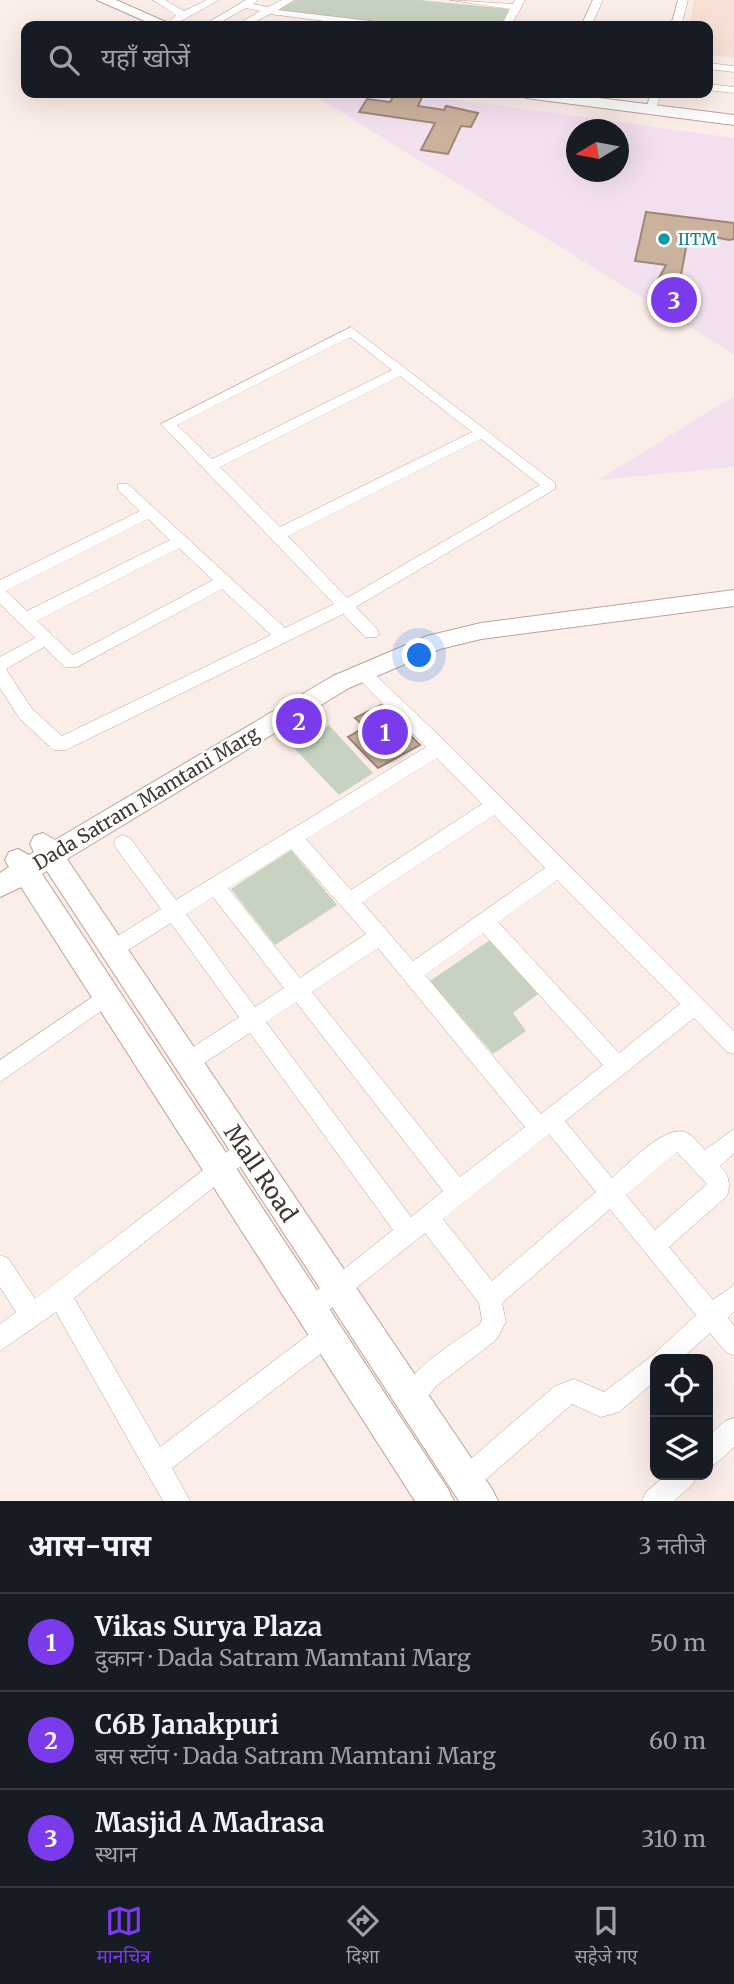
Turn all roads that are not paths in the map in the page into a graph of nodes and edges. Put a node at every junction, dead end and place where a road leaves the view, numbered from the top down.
1 (104, 0) edge
2 (122, 0) edge
3 (158, 0) edge
4 (178, 0) edge
5 (214, 0) edge
6 (289, 0) edge
7 (456, 0) edge
8 (598, 0) edge
9 (683, 0) edge
10 (249, 2) edge
11 (518, 4) edge
12 (168, 6) junction
13 (269, 10) junction
14 (251, 20) joint
15 (171, 21) edge
16 (172, 21) edge
17 (176, 21) edge
18 (180, 21) edge
19 (216, 21) edge
20 (254, 21) edge
21 (350, 21) edge
22 (509, 21) edge
23 (588, 21) edge
24 (677, 21) edge
25 (713, 67) edge
26 (734, 69) edge
27 (713, 88) edge
28 (734, 90) edge
29 (597, 98) edge
30 (620, 98) edge
31 (654, 102) edge
32 (734, 113) edge
33 (734, 120) edge
34 (402, 370) junction
35 (482, 433) junction
36 (211, 465) junction
37 (124, 487) dead end
38 (150, 512) junction
39 (277, 535) junction
40 (181, 541) junction
41 (224, 581) junction
42 (0, 587) edge
43 (734, 587) edge
44 (0, 595) edge
45 (734, 598) edge
46 (345, 606) junction
47 (26, 619) junction
48 (371, 633) dead end
49 (283, 636) junction
50 (46, 639) junction
51 (0, 665) edge
52 (362, 671) junction
53 (0, 674) edge
54 (440, 747) junction
55 (495, 805) junction
56 (293, 838) junction
57 (123, 843) dead end
58 (23, 865) edge
59 (559, 868) junction
60 (215, 886) junction
61 (349, 901) junction
62 (172, 913) junction
63 (485, 921) junction
64 (380, 936) junction
65 (113, 950) junction
66 (412, 973) junction
67 (298, 990) junction
68 (107, 996) junction
69 (696, 1004) junction
70 (252, 1020) junction
71 (734, 1045) edge
72 (188, 1062) junction
73 (618, 1067) junction
74 (0, 1072) edge
75 (546, 1124) junction
76 (734, 1139) edge
77 (244, 1150) junction
78 (705, 1165) junction
79 (220, 1169) junction
80 (458, 1194) junction
81 (612, 1195) junction
82 (428, 1218) junction
83 (409, 1233) junction
84 (654, 1246) junction
85 (0, 1266) edge
86 (339, 1289) junction
87 (59, 1295) junction
88 (734, 1297) edge
89 (490, 1298) junction
90 (32, 1316) junction
91 (712, 1316) junction
92 (320, 1321) junction
93 (0, 1339) edge
94 (734, 1344) edge
95 (669, 1354) edge
96 (650, 1370) edge
97 (411, 1398) junction
98 (734, 1430) edge
99 (713, 1449) edge
100 (157, 1464) junction
101 (678, 1480) edge
102 (473, 1491) edge
103 (177, 1501) edge
104 (436, 1501) edge
105 (654, 1501) edge

1 - 15 street
2 - 16 street
3 - 12 street
4 - 12 street
5 - 18 street
6 - 13 street
7 - 11 street
8 - 23 street
9 - 24 street
10 - 13 street
10 - 19 street
11 - 22 street
12 - 17 street
13 - 14 street
13 - 21 street
14 - 20 street
25 - 26 street
27 - 28 street
29 - 31 street
30 - 31 street
31 - 32 street
31 - 33 street
34 - 35 street
34 - 36 street
34 - 36 street
35 - 39 street
35 - 46 street
36 - 39 street
37 - 38 street
38 - 40 street
38 - 42 street
39 - 46 street
40 - 41 street
40 - 47 street
41 - 49 street
41 - 50 street
43 - 58 street, Dada Satram Mamtani Marg
44 - 47 street
45 - 52 street, Dada Satram Mamtani Marg
46 - 48 street
46 - 49 street
47 - 50 street
49 - 53 street
50 - 51 street
52 - 54 street
52 - 58 street, Dada Satram Mamtani Marg
54 - 55 street
54 - 56 street
55 - 59 street
55 - 61 street
56 - 60 street
56 - 61 street
57 - 62 street
58 - 65 street, Mall Road
58 - 68 street, Mall Road
59 - 63 street
59 - 69 street
60 - 62 street
60 - 67 street
61 - 64 street
62 - 65 street
62 - 70 street
63 - 66 street
63 - 73 street
64 - 66 street
64 - 67 street
65 - 72 street, Mall Road
66 - 75 street
67 - 70 street
67 - 80 street
68 - 74 street
68 - 79 street, Mall Road
69 - 71 street
69 - 73 street
70 - 72 street
70 - 83 street
72 - 77 street, Mall Road
73 - 75 street
75 - 80 street
75 - 81 street
76 - 78 street
77 - 79 street
77 - 86 street, Mall Road
78 - 81 street
78 - 84 street
79 - 87 street
79 - 92 street, Mall Road
80 - 82 street
81 - 84 street
81 - 89 street
82 - 83 street
82 - 89 street
83 - 86 street
84 - 91 street
85 - 90 street
86 - 92 street
86 - 97 street, Mall Road
87 - 90 street
87 - 100 street
88 - 91 street
89 - 97 street
90 - 93 street
91 - 94 street
91 - 95 street
92 - 100 street
92 - 104 street, Mall Road
96 - 102 street
97 - 102 street, Mall Road
98 - 99 street
100 - 103 street
101 - 105 street

